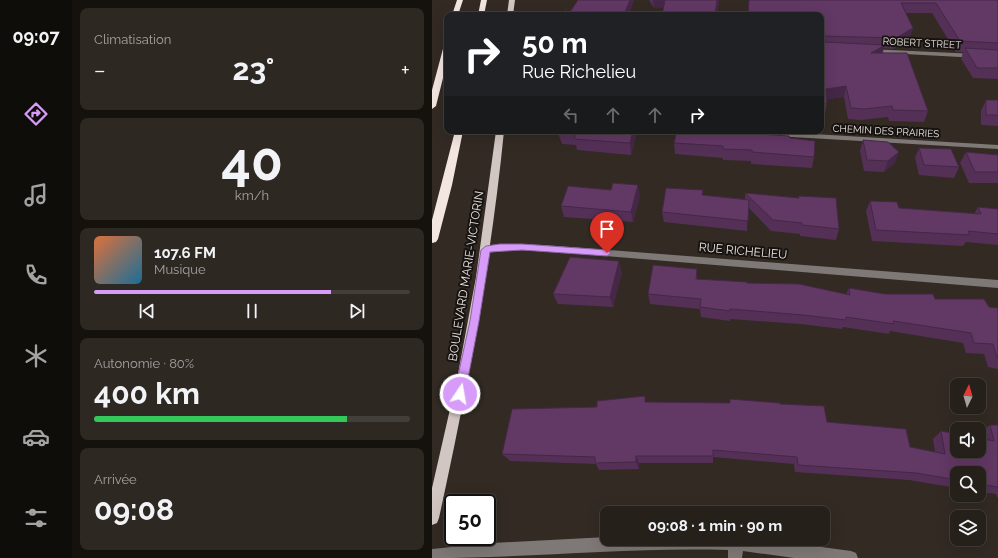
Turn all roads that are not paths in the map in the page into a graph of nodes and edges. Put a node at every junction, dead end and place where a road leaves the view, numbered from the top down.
1 (460, 0) edge
2 (484, 0) edge
3 (512, 0) edge
4 (456, 12) edge
5 (482, 12) edge
6 (510, 12) edge
7 (866, 51) edge
8 (998, 57) edge
9 (444, 59) edge
10 (432, 106) edge
11 (459, 134) edge
12 (500, 134) edge
13 (776, 134) edge
14 (998, 147) edge
15 (432, 239) edge
16 (486, 250) junction
17 (998, 284) edge
18 (432, 518) edge
19 (600, 544) edge
20 (736, 546) edge
21 (759, 546) edge
22 (432, 556) edge
23 (735, 558) edge
24 (851, 558) edge

1 - 4 highway
2 - 5 highway
3 - 6 main road
7 - 8 street, ROBERT STREET
9 - 10 highway
11 - 15 highway
12 - 16 main road, BOULEVARD MARIE-VICTORIN
13 - 14 street, CHEMIN DES PRAIRIES
16 - 17 street, RUE RICHELIEU
16 - 18 main road, BOULEVARD MARIE-VICTORIN
19 - 22 street
20 - 23 street
21 - 24 street

